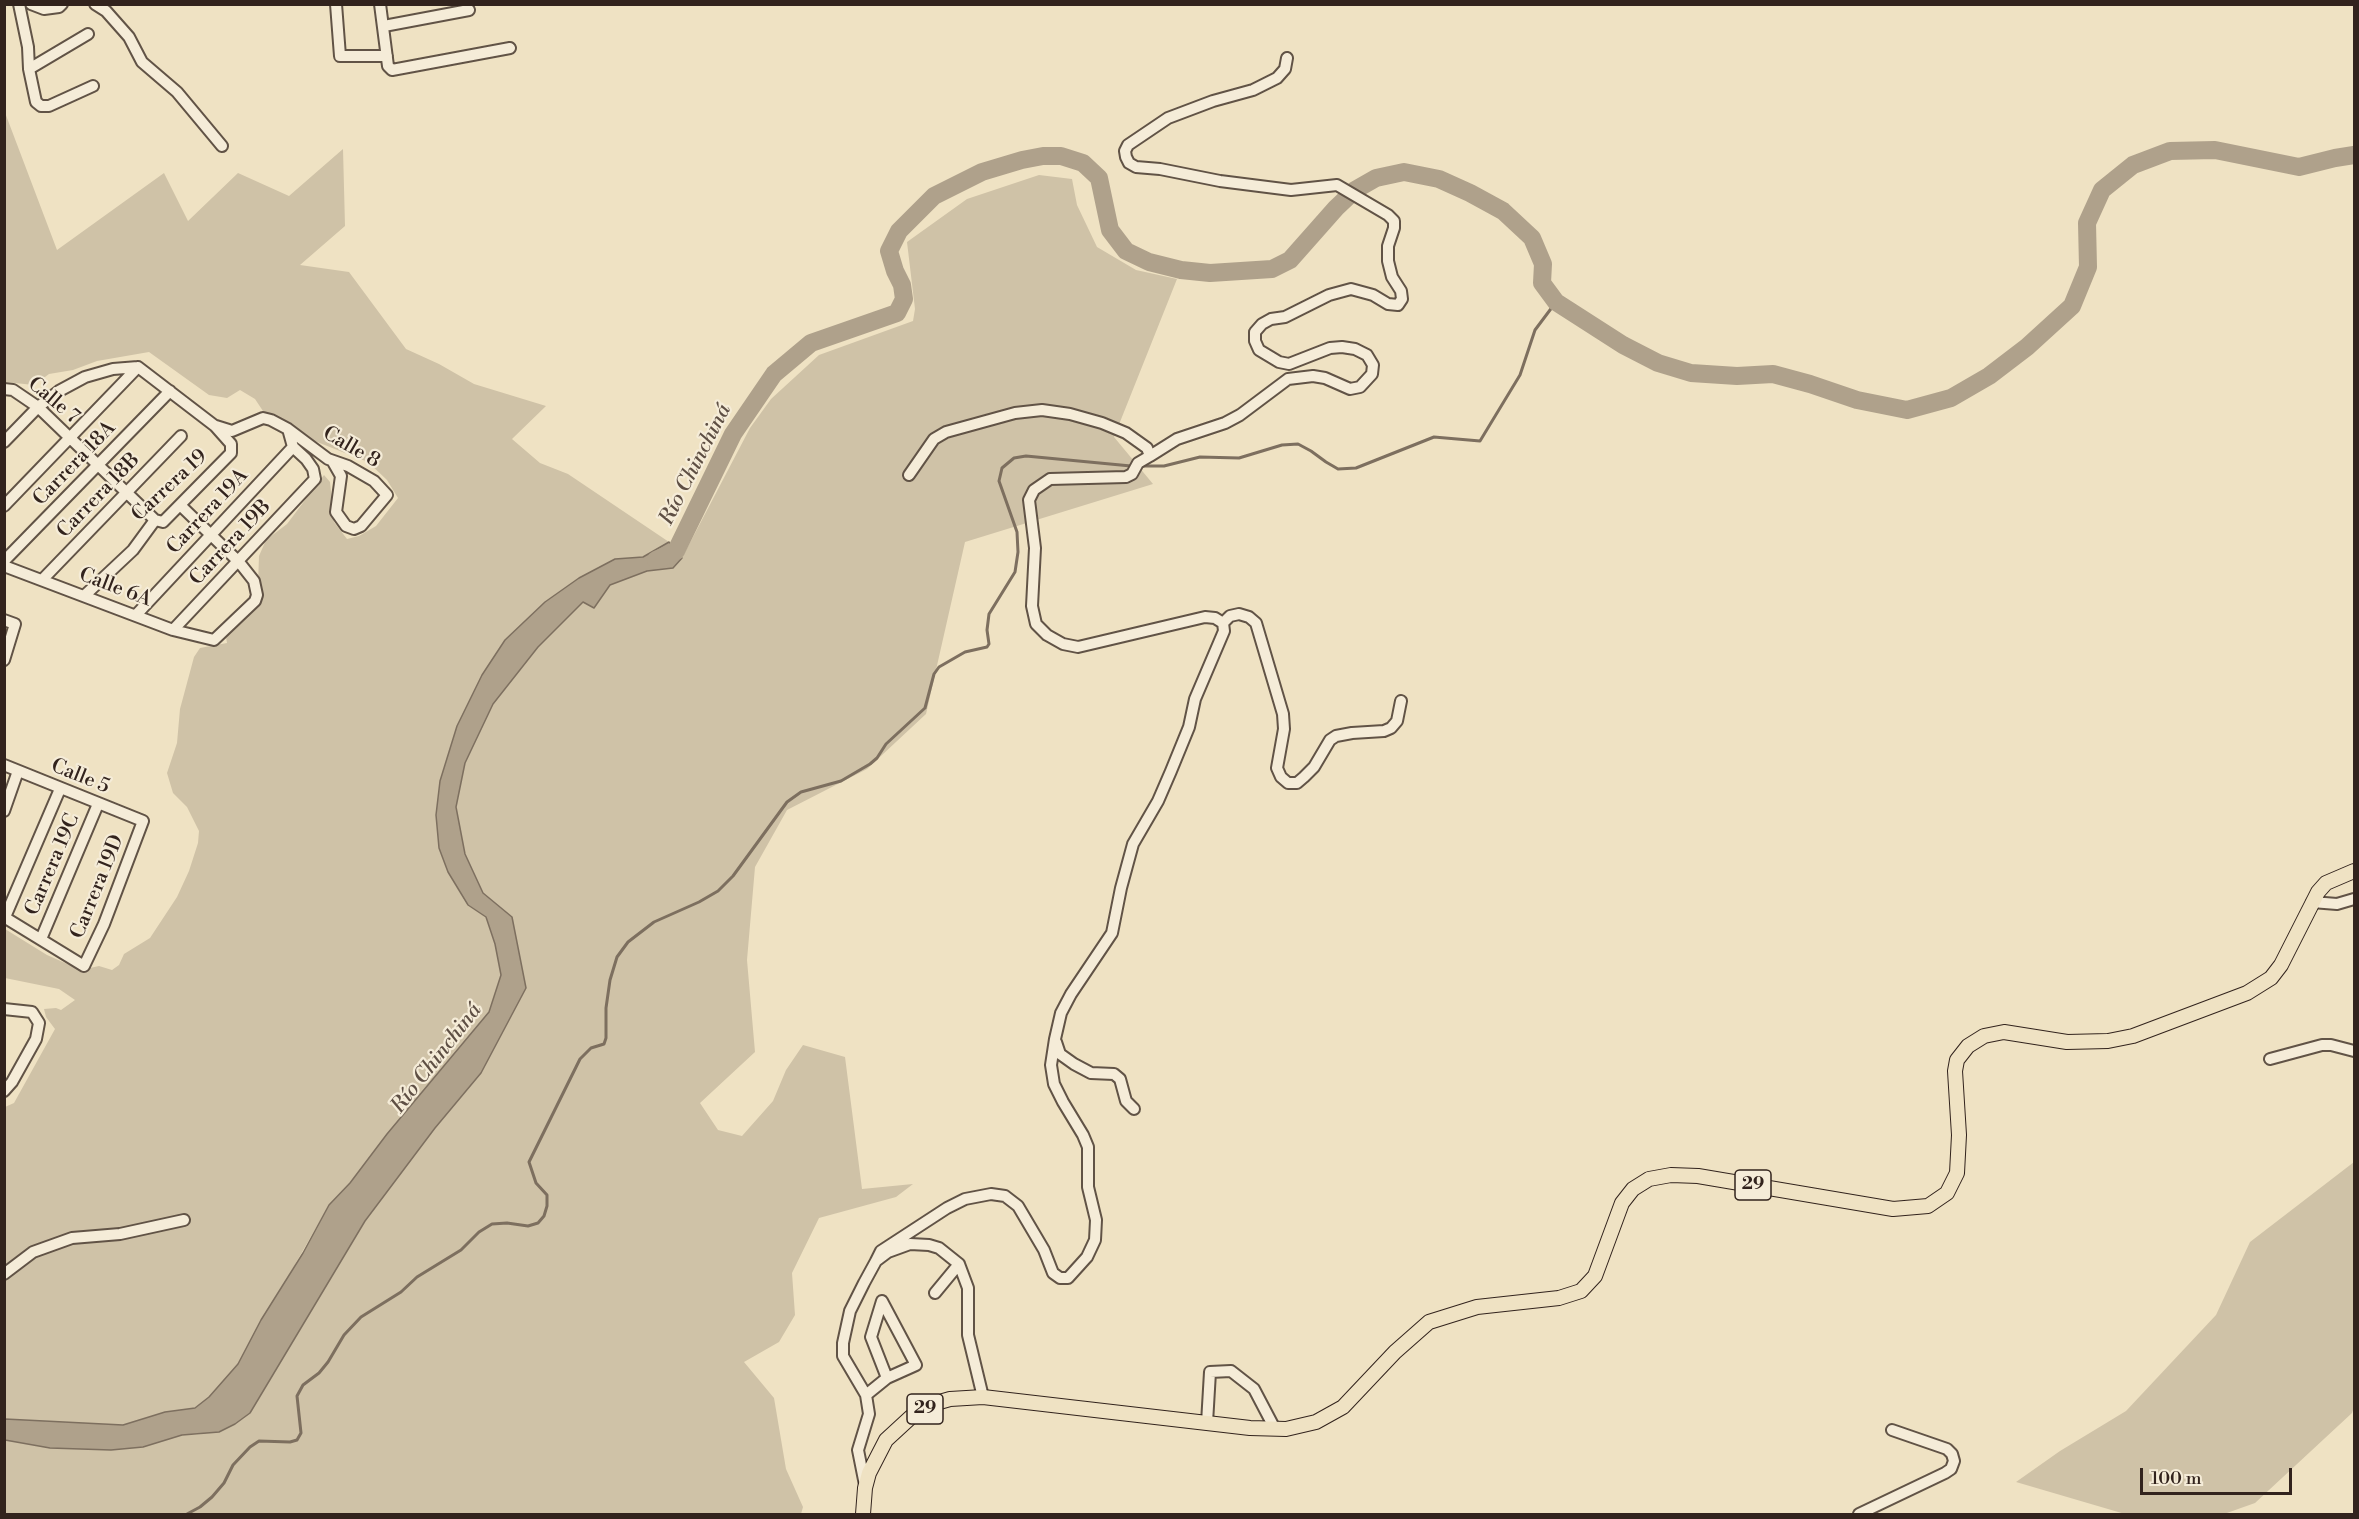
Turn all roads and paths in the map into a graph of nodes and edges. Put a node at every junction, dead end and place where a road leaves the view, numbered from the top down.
1 (19, 4) edge
2 (31, 4) edge
3 (62, 4) edge
4 (95, 4) edge
5 (336, 4) edge
6 (380, 4) edge
7 (107, 8) edge
8 (469, 10) dead end
9 (384, 26) junction
10 (88, 34) dead end
11 (510, 48) dead end
12 (387, 56) junction
13 (1287, 58) dead end
14 (29, 69) junction
15 (93, 86) dead end
16 (222, 146) dead end
17 (138, 367) junction
18 (4, 389) edge
19 (170, 392) junction
20 (38, 407) junction
21 (263, 418) joint
22 (215, 426) junction
23 (288, 429) junction
24 (181, 436) dead end
25 (70, 438) junction
26 (4, 442) edge
27 (293, 447) junction
28 (1150, 456) junction
29 (333, 462) junction
30 (99, 466) junction
31 (909, 476) dead end
32 (127, 493) junction
33 (180, 505) junction
34 (4, 506) edge
35 (155, 520) junction
36 (211, 534) junction
37 (4, 561) edge
38 (239, 562) junction
39 (4, 566) edge
40 (42, 580) junction
41 (84, 596) junction
42 (136, 615) junction
43 (10, 622) edge
44 (1223, 623) junction
45 (173, 630) junction
46 (4, 660) edge
47 (1401, 701) dead end
48 (4, 765) edge
49 (18, 771) junction
50 (60, 789) junction
51 (98, 804) junction
52 (4, 811) edge
53 (143, 821) joint
54 (2355, 871) edge
55 (2355, 899) edge
56 (2312, 902) junction
57 (5, 917) edge
58 (41, 939) junction
59 (4, 1010) edge
60 (1055, 1039) junction
61 (2355, 1051) edge
62 (2270, 1059) dead end
63 (4, 1091) edge
64 (1134, 1109) dead end
65 (184, 1220) dead end
66 (876, 1261) junction
67 (958, 1264) junction
68 (4, 1274) edge
69 (935, 1293) dead end
70 (887, 1378) junction
71 (866, 1395) junction
72 (983, 1397) junction
73 (1207, 1423) junction
74 (1275, 1429) junction
75 (1892, 1430) dead end
76 (865, 1488) junction
77 (863, 1515) edge
78 (1860, 1515) edge

1 - 14 street
2 - 3 street
4 - 7 street
5 - 12 street
6 - 9 street
7 - 16 street
8 - 9 street
9 - 12 street
10 - 14 street
11 - 12 street
13 - 28 street
14 - 15 street
17 - 19 street
17 - 20 street
17 - 25 street
18 - 20 street, Calle 7
19 - 22 street
19 - 30 street, Carrera 18A
20 - 25 street, Calle 7
20 - 26 street
21 - 22 street, Carrera 19
21 - 23 street, Calle 8
22 - 33 street, Carrera 19
23 - 27 street
23 - 29 street, Calle 8
24 - 32 street, Carrera 18B
25 - 30 street, Calle 7
25 - 34 street
27 - 36 street, Carrera 19A
27 - 38 street, Carrera 19B
28 - 31 street
28 - 44 street
29 - 29 street, Calle 8
30 - 32 street, Calle 7
30 - 37 street, Carrera 18A
32 - 35 street, Calle 7
32 - 40 street, Carrera 18B
33 - 35 street, Carrera 19
33 - 36 street
35 - 41 street, Carrera 19
36 - 38 street
36 - 42 street, Carrera 19A
38 - 45 street, Carrera 19B
38 - 45 street, Calle 6A
39 - 40 street, Calle 6A
40 - 41 street, Calle 6A
41 - 42 street, Calle 6A
42 - 45 street, Calle 6A
43 - 46 street
44 - 47 street
44 - 60 street
48 - 49 street, Calle 5
49 - 50 street, Calle 5
49 - 52 street
50 - 51 street, Calle 5
50 - 57 street
51 - 53 street, Calle 5
51 - 58 street, Carrera 19C
53 - 58 street, Carrera 19D
54 - 56 main road, 29
55 - 56 street
56 - 74 main road, 29
57 - 58 street
59 - 63 street
60 - 64 street
60 - 66 street
61 - 62 street
65 - 68 street
66 - 67 street
66 - 71 street
67 - 69 street
67 - 72 street
70 - 70 street
70 - 71 street
71 - 76 street
72 - 73 main road, 29
72 - 76 main road, 29
73 - 74 main road, 29
73 - 74 street
75 - 78 street
76 - 77 main road, 29

